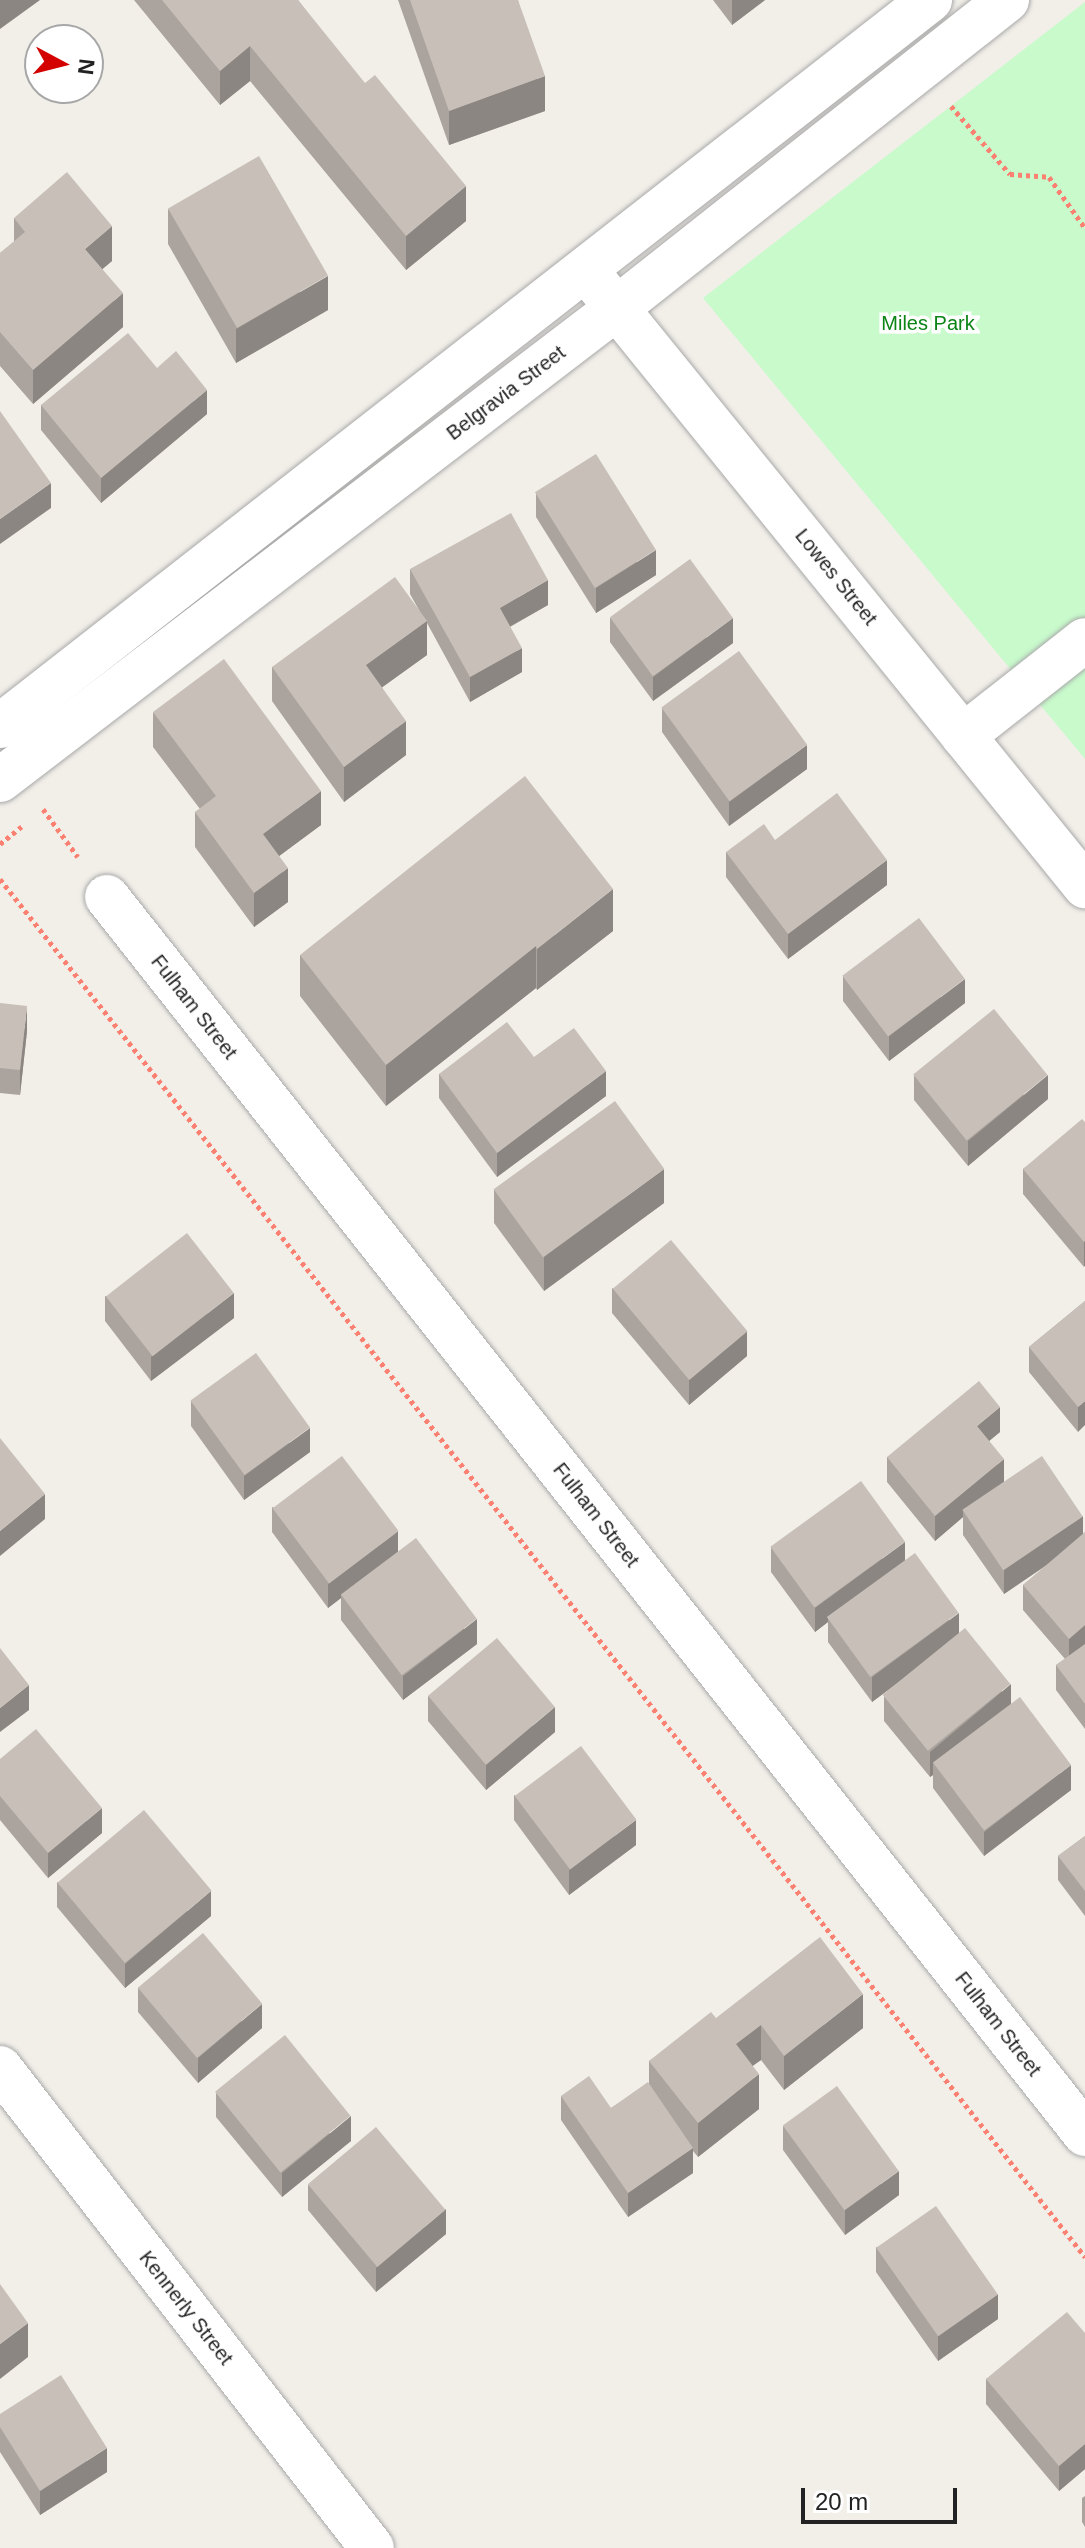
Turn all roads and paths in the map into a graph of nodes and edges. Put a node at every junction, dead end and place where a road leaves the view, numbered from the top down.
1 (930, 0) edge
2 (1007, 0) edge
3 (947, 100) dead end
4 (1085, 228) edge
5 (585, 270) junction
6 (617, 308) junction
7 (1085, 640) edge
8 (1, 723) edge
9 (963, 736) junction
10 (14, 769) edge
11 (56, 800) dead end
12 (43, 809) junction
13 (0, 844) edge
14 (0, 879) edge
15 (1085, 886) edge
16 (107, 897) joint
17 (0, 2068) edge
18 (1085, 2134) edge
19 (1085, 2257) edge
20 (372, 2548) edge

1 - 5 street
2 - 6 street, Belgravia Street
3 - 4 path
5 - 6 street, Lowes Street
5 - 8 street
6 - 9 street, Lowes Street
6 - 10 street, Belgravia Street
7 - 9 street
8 - 10 street
9 - 15 street, Lowes Street
11 - 12 path
12 - 13 path
12 - 16 path
14 - 19 path
16 - 18 street, Fulham Street
17 - 20 street, Kennerly Street

